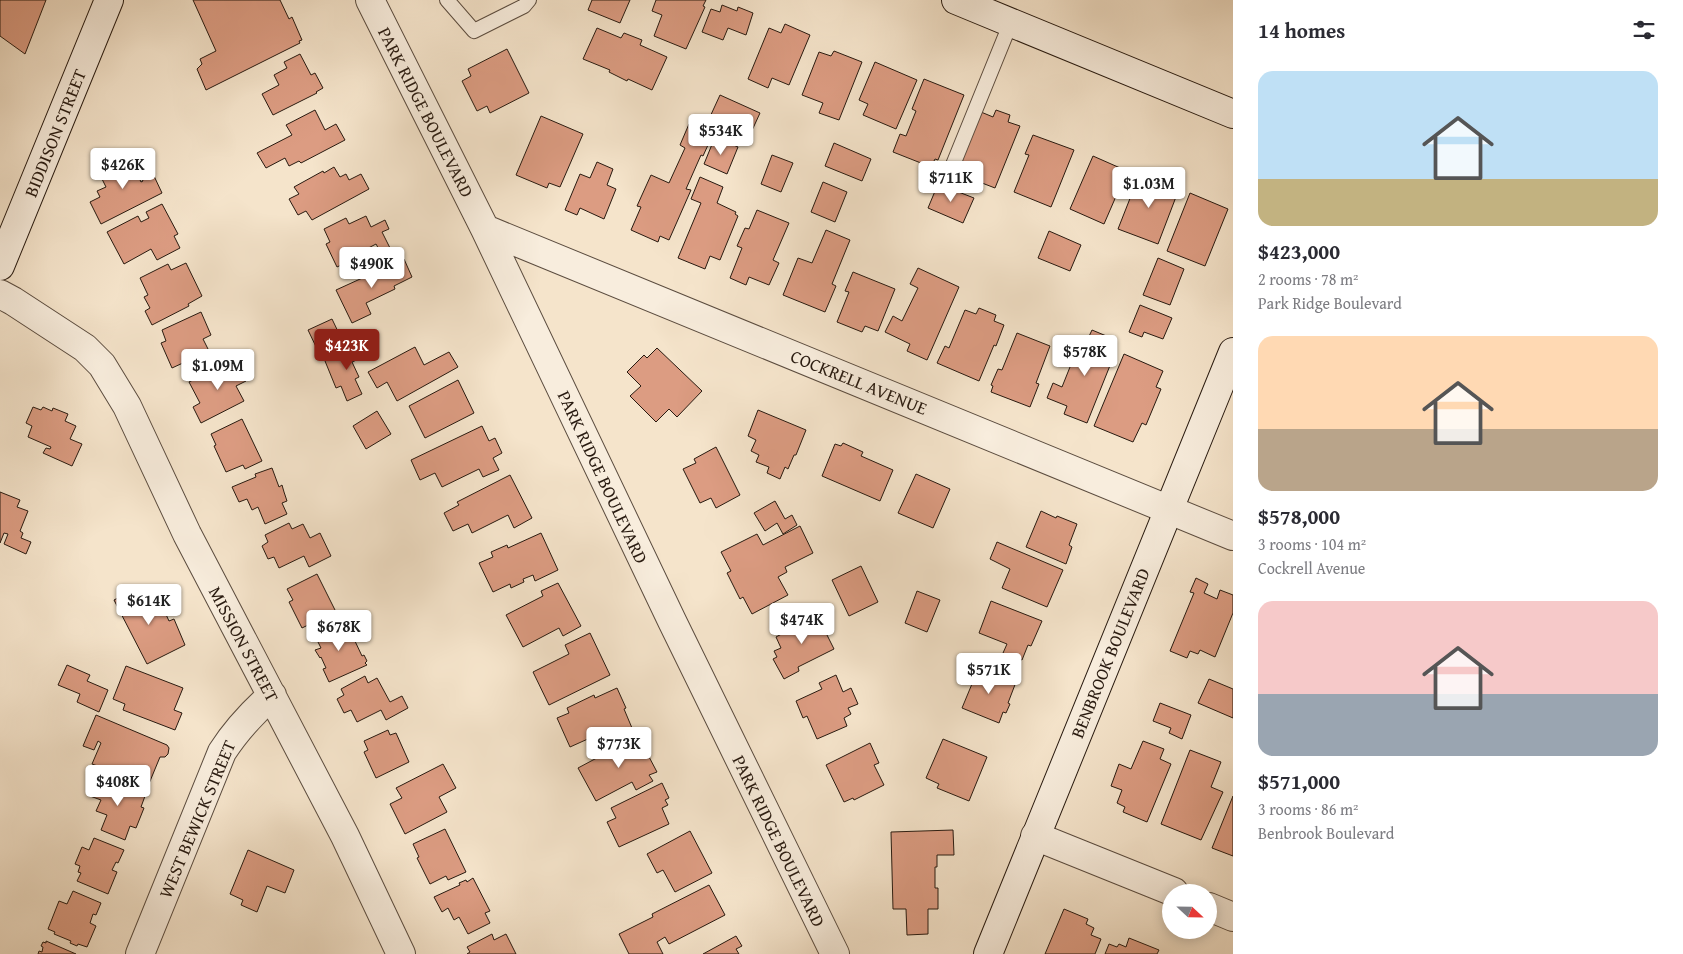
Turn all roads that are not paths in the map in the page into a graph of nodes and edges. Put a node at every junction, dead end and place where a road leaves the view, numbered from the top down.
1 (110, 0) edge
2 (370, 0) edge
3 (446, 0) edge
4 (529, 0) edge
5 (956, 0) edge
6 (1011, 22) junction
7 (1233, 114) edge
8 (946, 182) dead end
9 (485, 229) junction
10 (0, 266) edge
11 (0, 294) edge
12 (1233, 352) edge
13 (1168, 509) junction
14 (1233, 536) edge
15 (272, 696) junction
16 (1035, 836) junction
17 (1162, 887) edge
18 (1218, 911) edge
19 (1233, 917) edge
20 (140, 954) edge
21 (401, 954) edge
22 (835, 954) edge
23 (988, 954) edge

1 - 10 street, BIDDISON STREET
2 - 9 street, PARK RIDGE BOULEVARD
3 - 4 lane
5 - 6 street
6 - 7 street
6 - 8 lane
9 - 13 street, COCKRELL AVENUE
9 - 22 street, PARK RIDGE BOULEVARD
11 - 15 street, MISSION STREET
12 - 13 street, BENBROOK BOULEVARD
13 - 14 street, COCKRELL AVENUE
13 - 16 street, BENBROOK BOULEVARD
15 - 20 street, WEST BEWICK STREET
15 - 21 street, MISSION STREET
16 - 17 street
16 - 23 street, BENBROOK BOULEVARD
18 - 19 street

